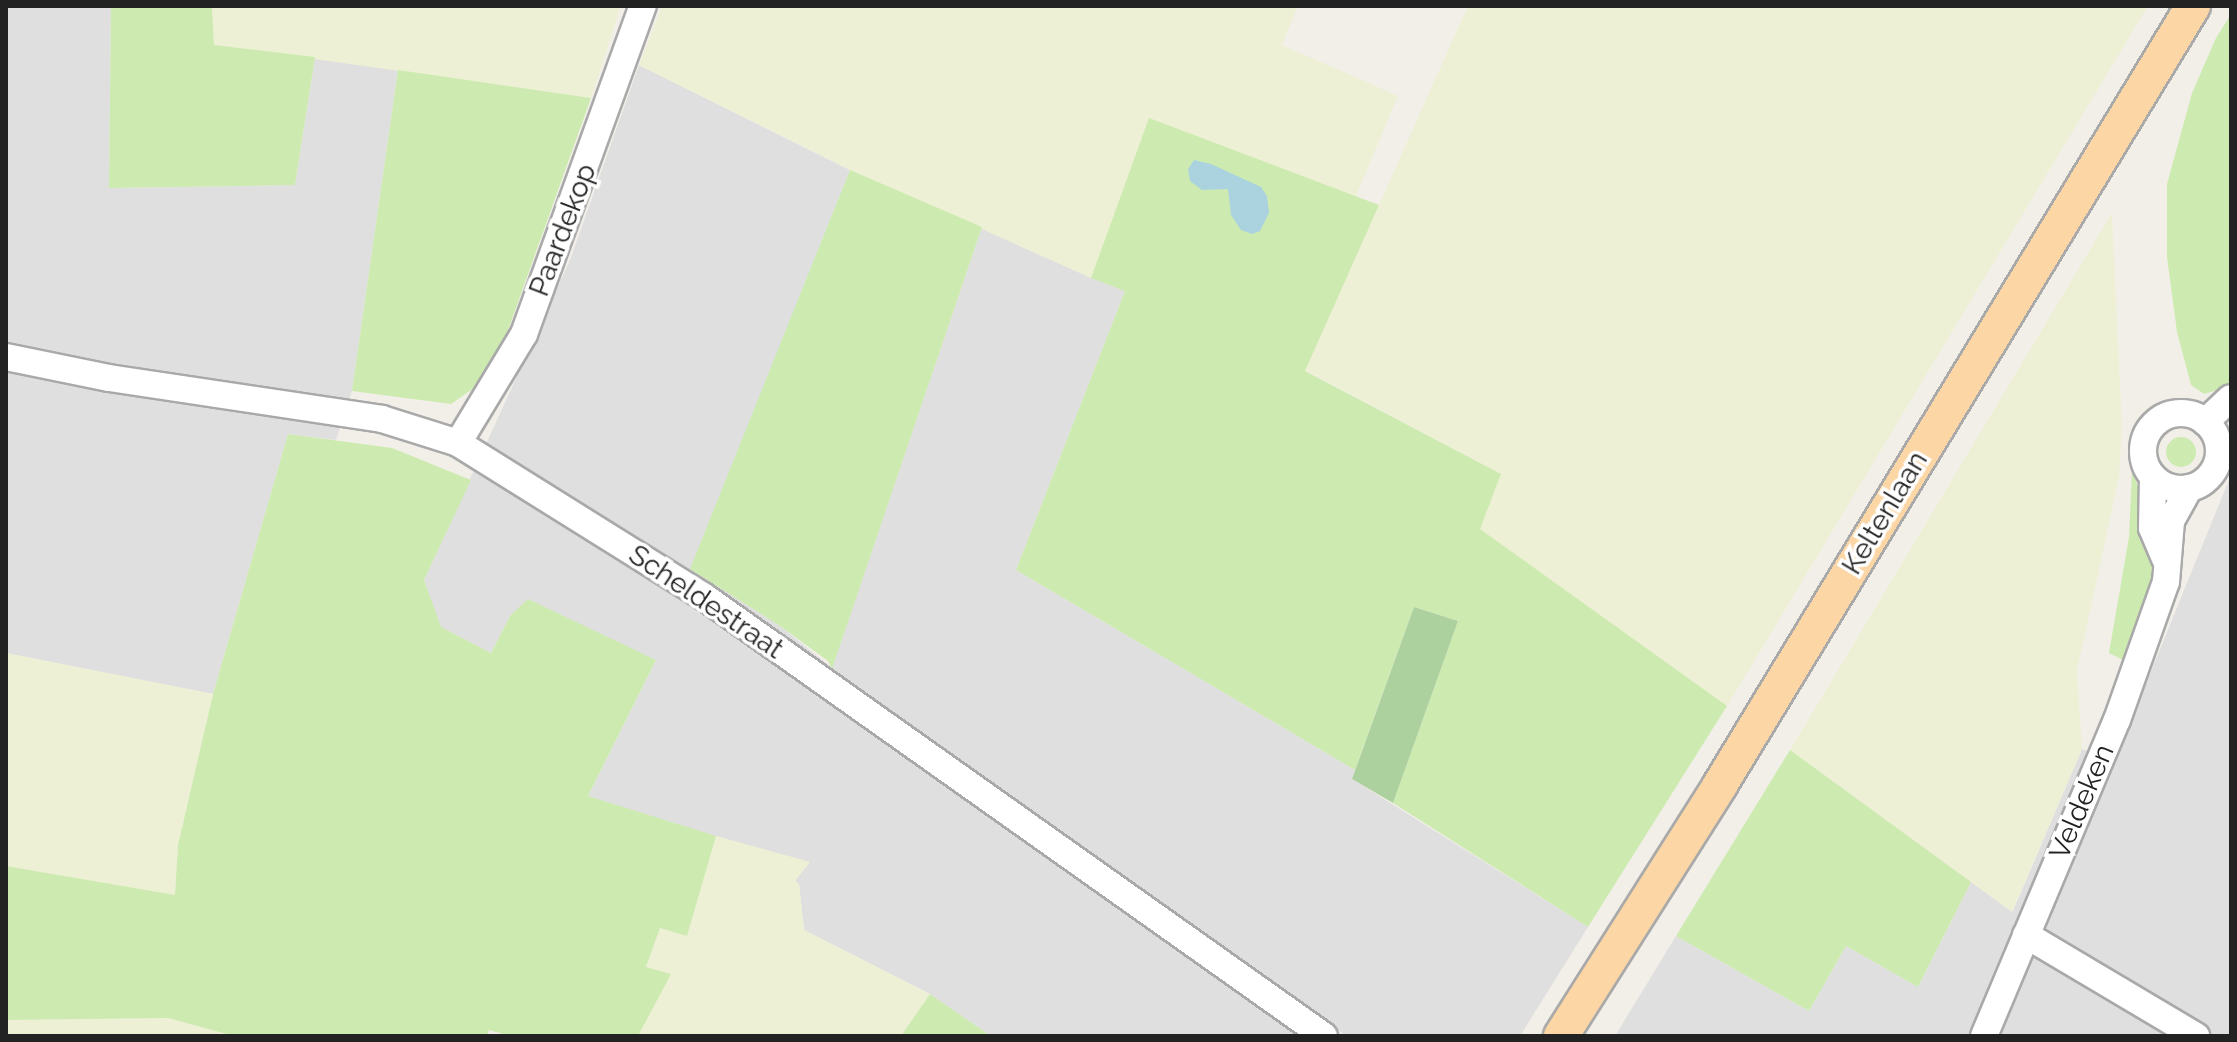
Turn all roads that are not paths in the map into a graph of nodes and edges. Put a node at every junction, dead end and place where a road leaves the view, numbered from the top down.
1 (643, 6) edge
2 (2193, 6) edge
3 (6, 357) edge
4 (2231, 398) edge
5 (2205, 422) junction
6 (2231, 423) edge
7 (458, 443) junction
8 (2218, 450) junction
9 (2153, 477) junction
10 (2189, 488) junction
11 (2168, 564) junction
12 (2026, 935) junction
13 (1567, 1030) edge
14 (1324, 1036) edge
15 (1984, 1036) edge
16 (2196, 1036) edge

1 - 7 street, Paardekop
2 - 13 main road, Keltenlaan
3 - 7 street, Scheldestraat
4 - 5 street
5 - 8 street
5 - 9 street
6 - 8 street, Veldeken
7 - 14 street, Scheldestraat
8 - 10 street, Veldeken
9 - 10 street
9 - 11 street
10 - 11 street, Veldeken
11 - 12 street, Veldeken
12 - 15 street, Veldeken
12 - 16 street

